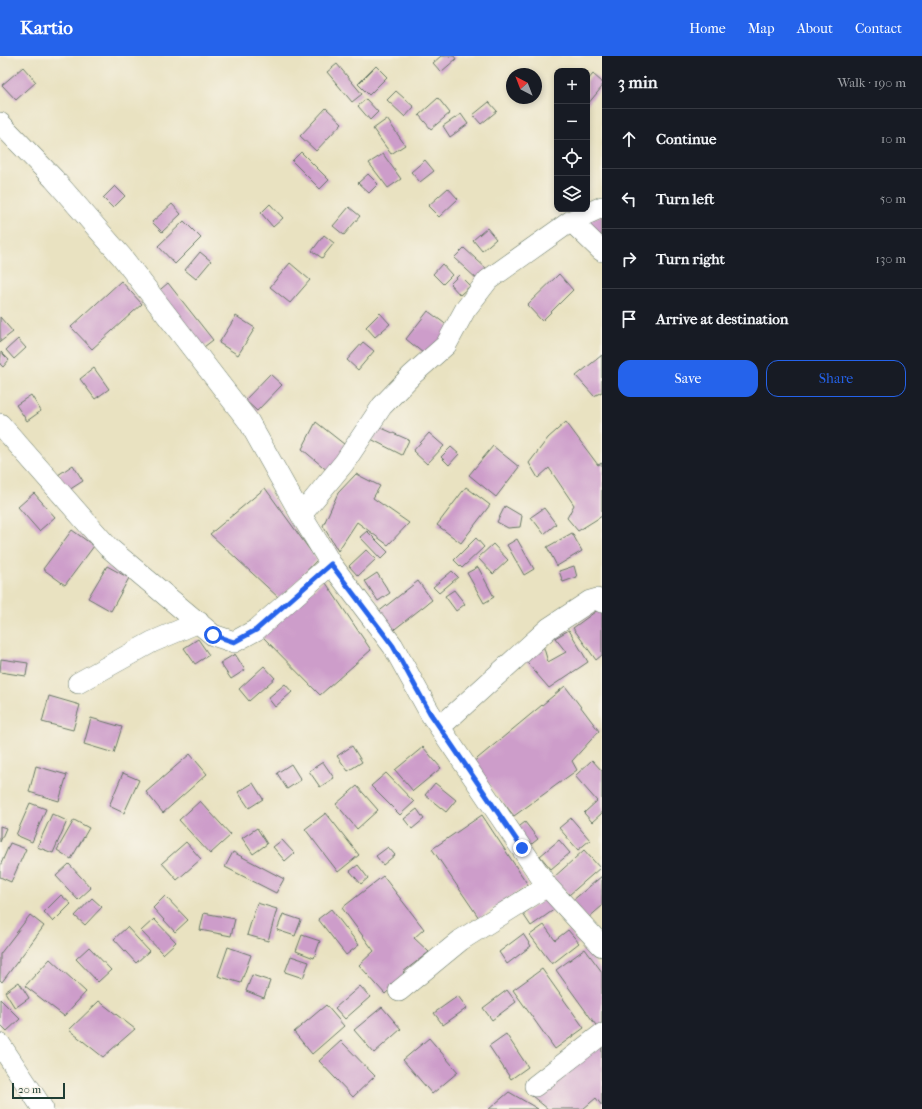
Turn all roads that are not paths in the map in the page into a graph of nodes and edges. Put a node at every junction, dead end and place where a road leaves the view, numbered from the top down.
1 (0, 123) edge
2 (602, 207) edge
3 (571, 221) junction
4 (602, 250) edge
5 (0, 424) edge
6 (301, 515) junction
7 (331, 564) junction
8 (602, 602) edge
9 (199, 622) junction
10 (78, 683) dead end
11 (440, 727) junction
12 (547, 886) junction
13 (602, 946) edge
14 (399, 991) dead end
15 (602, 1034) edge
16 (0, 1044) edge
17 (535, 1086) dead end
18 (43, 1109) edge

1 - 6 street
2 - 3 street
3 - 4 street
3 - 6 street
5 - 9 street
6 - 7 street
7 - 9 street
7 - 11 street
8 - 11 street
9 - 10 street
11 - 12 street
12 - 13 street
12 - 14 street
15 - 17 street
16 - 18 street

